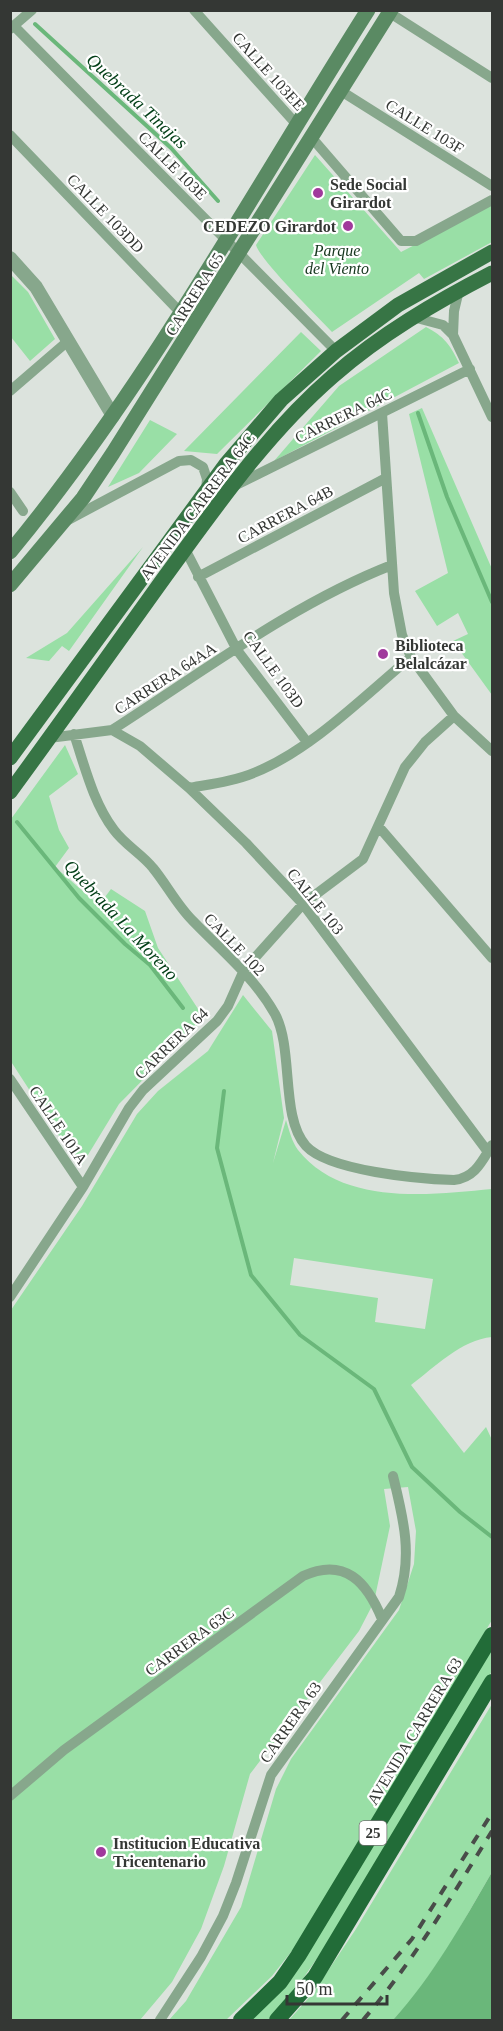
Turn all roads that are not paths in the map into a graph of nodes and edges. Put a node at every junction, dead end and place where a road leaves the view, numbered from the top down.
1 (32, 10) edge
2 (194, 10) edge
3 (368, 10) edge
4 (391, 12) edge
5 (12, 28) edge
6 (492, 78) edge
7 (341, 91) junction
8 (298, 126) junction
9 (10, 135) edge
10 (312, 138) junction
11 (492, 186) edge
12 (492, 200) edge
13 (226, 240) junction
14 (492, 252) edge
15 (240, 254) junction
16 (10, 258) edge
17 (492, 273) edge
18 (459, 290) junction
19 (180, 312) junction
20 (413, 317) junction
21 (453, 335) junction
22 (68, 340) junction
23 (336, 351) junction
24 (470, 369) junction
25 (10, 391) edge
26 (382, 412) junction
27 (113, 416) junction
28 (492, 417) edge
29 (386, 478) junction
30 (229, 489) junction
31 (206, 491) junction
32 (10, 492) edge
33 (23, 511) dead end
34 (63, 524) junction
35 (185, 549) junction
36 (10, 552) edge
37 (392, 565) junction
38 (198, 577) junction
39 (10, 585) edge
40 (237, 650) junction
41 (411, 657) junction
42 (68, 713) junction
43 (454, 716) junction
44 (112, 730) junction
45 (74, 734) junction
46 (49, 738) junction
47 (307, 742) junction
48 (492, 751) edge
49 (12, 755) edge
50 (189, 788) junction
51 (10, 792) edge
52 (379, 827) junction
53 (303, 904) junction
54 (492, 958) edge
55 (244, 969) junction
56 (10, 1079) edge
57 (490, 1149) edge
58 (83, 1187) junction
59 (10, 1296) edge
60 (393, 1476) dead end
61 (382, 1619) junction
62 (492, 1635) edge
63 (492, 1682) edge
64 (10, 1796) edge
65 (160, 2020) edge
66 (241, 2020) edge
67 (277, 2020) edge

1 - 5 street
2 - 8 street, CALLE 103EE
3 - 8 main road, CARRERA 65
4 - 6 street
4 - 7 main road, CARRERA 65
5 - 13 street, CALLE 103E
7 - 10 main road, CARRERA 65
7 - 11 street, CALLE 103F
8 - 13 main road, CARRERA 65
9 - 19 street, CALLE 103DD
10 - 12 street
10 - 15 main road, CARRERA 65
13 - 15 street, CALLE 103E
13 - 19 main road, CARRERA 65
14 - 23 main road, AVENIDA CARRERA 64C
15 - 23 street, CALLE 103E
15 - 34 main road, CARRERA 65
16 - 22 street
17 - 18 main road, AVENIDA CARRERA 64C
18 - 20 main road, AVENIDA CARRERA 64C
18 - 21 street
19 - 27 main road, CARRERA 65
20 - 21 street
20 - 30 main road, AVENIDA CARRERA 64C
21 - 24 street
22 - 25 street
22 - 27 street
23 - 31 main road, AVENIDA CARRERA 64C
24 - 26 street, CARRERA 64C
24 - 28 street
26 - 29 street
26 - 30 street, CARRERA 64C
27 - 36 main road, CARRERA 65
29 - 37 street
29 - 38 street, CARRERA 64B
30 - 35 main road, AVENIDA CARRERA 64C
31 - 34 street
31 - 49 main road, AVENIDA CARRERA 64C
32 - 33 street
34 - 39 main road, CARRERA 65
35 - 38 street, CALLE 103D
35 - 42 main road, AVENIDA CARRERA 64C
37 - 40 street, CARRERA 64AA
37 - 41 street
38 - 40 street, CALLE 103D
40 - 44 street, CARRERA 64AA
40 - 47 street, CALLE 103D
41 - 43 street
41 - 47 street
42 - 45 street
42 - 46 main road, AVENIDA CARRERA 64C
43 - 48 street
43 - 52 street, CARRERA 64
44 - 45 street
44 - 50 street, CALLE 103
45 - 46 street
45 - 55 street, CALLE 102
46 - 51 main road, AVENIDA CARRERA 64C
47 - 50 street
50 - 53 street, CALLE 103
52 - 53 street, CARRERA 64
52 - 54 street
53 - 55 street, CARRERA 64
53 - 57 street, CALLE 103
55 - 57 street, CALLE 102
55 - 58 street, CARRERA 64
56 - 58 street, CALLE 101A
58 - 59 street, CARRERA 64
60 - 61 street, CARRERA 63
61 - 64 street, CARRERA 63C
61 - 65 street, CARRERA 63
62 - 66 highway, AVENIDA CARRERA 63 / 25
63 - 67 highway, 25

